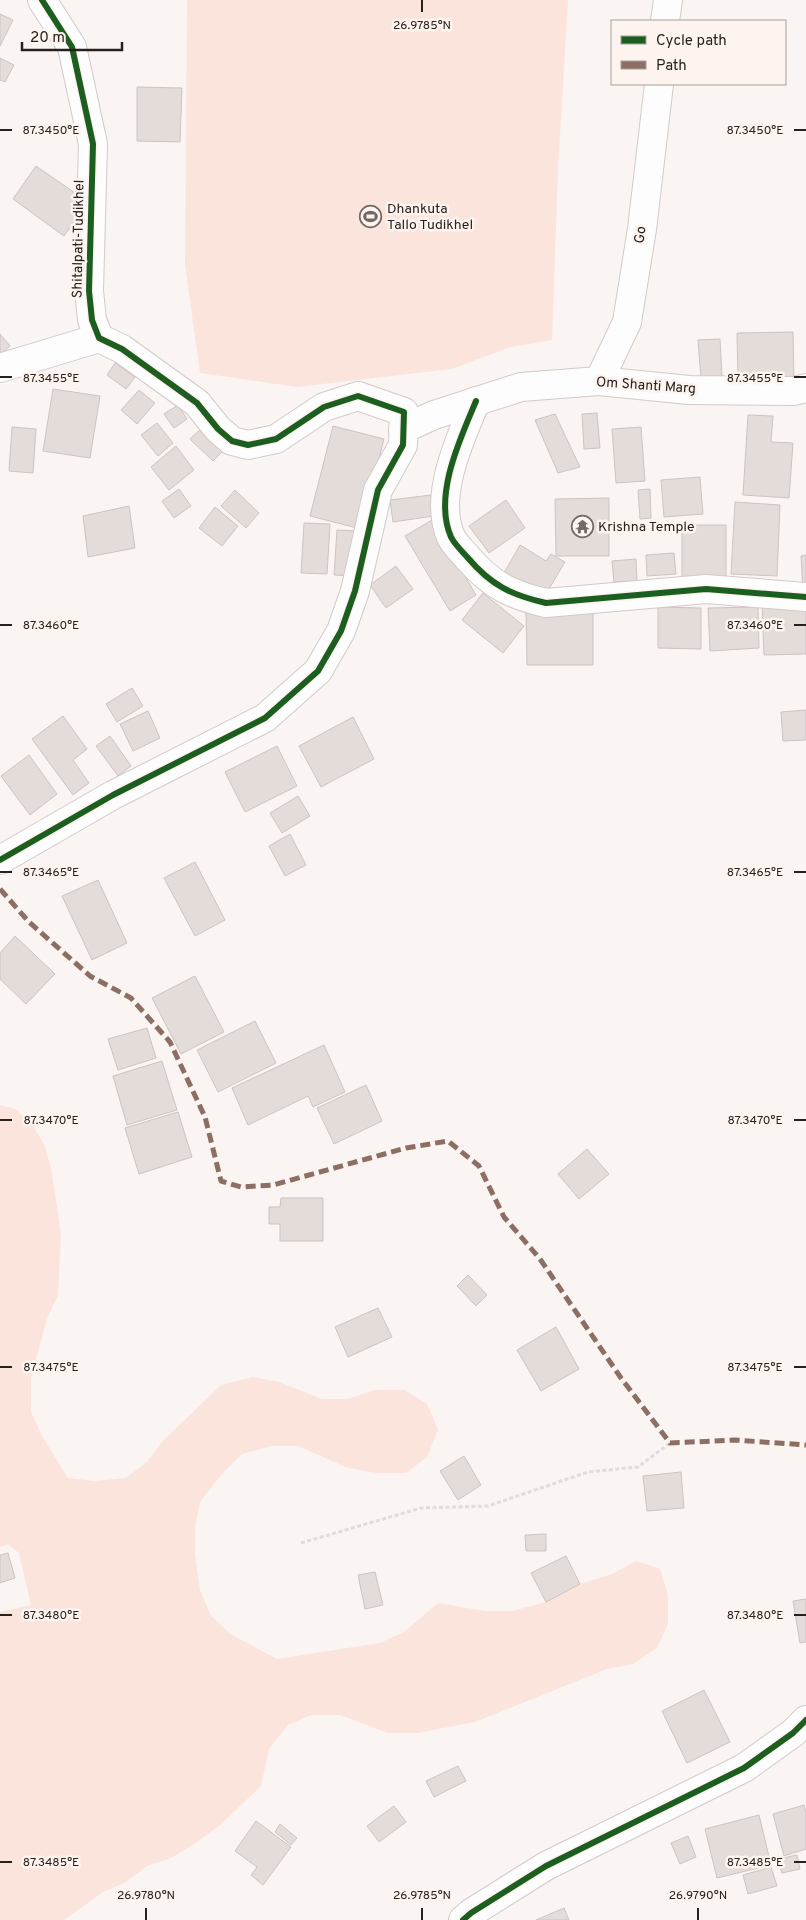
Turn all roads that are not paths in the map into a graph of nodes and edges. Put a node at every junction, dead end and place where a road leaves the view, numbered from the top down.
1 (42, 0) edge
2 (668, 0) edge
3 (665, 20) edge
4 (659, 85) edge
5 (99, 338) junction
6 (0, 368) edge
7 (599, 381) junction
8 (806, 388) edge
9 (476, 401) junction
10 (403, 437) junction
11 (806, 597) edge
12 (0, 860) edge
13 (806, 1720) edge
14 (463, 1920) edge

1 - 5 street, Shitalpati-Tudikhel
2 - 3 street
4 - 7 street, Go
5 - 6 street
5 - 10 street
7 - 8 street, Om Shanti Marg
7 - 9 street, Om Shanti Marg
9 - 10 street, Om Shanti Marg
9 - 11 street
10 - 12 street
13 - 14 street

